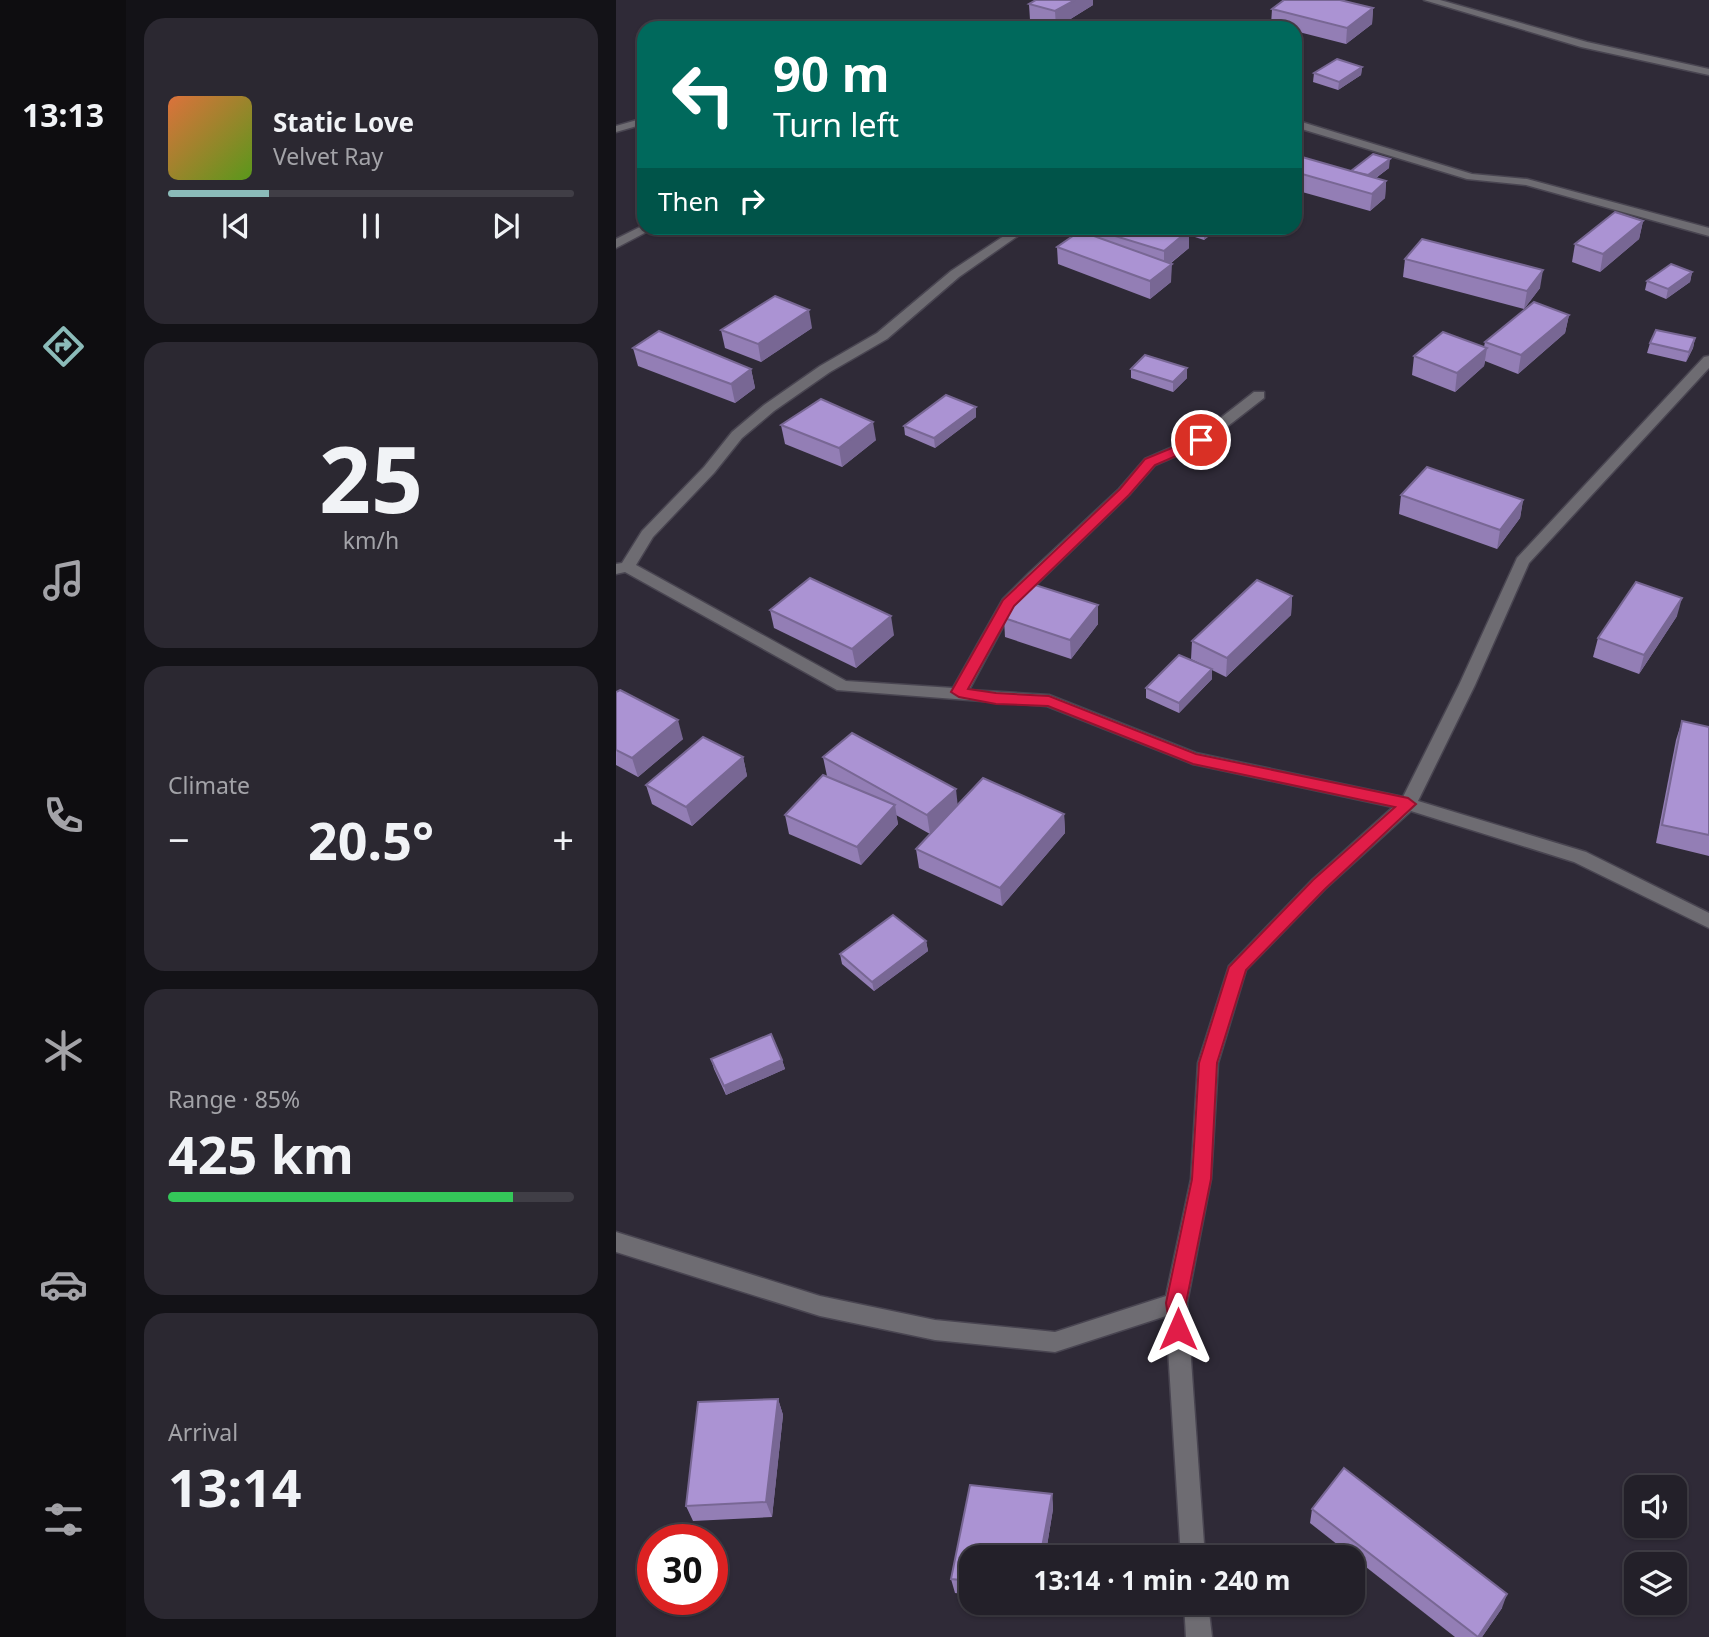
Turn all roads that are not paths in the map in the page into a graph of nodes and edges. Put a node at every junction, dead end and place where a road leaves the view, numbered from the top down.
1 (1429, 0) edge
2 (1709, 72) edge
3 (637, 123) edge
4 (1302, 126) edge
5 (616, 129) edge
6 (1709, 232) edge
7 (637, 234) edge
8 (1013, 235) edge
9 (616, 244) edge
10 (1709, 360) edge
11 (1259, 395) dead end
12 (621, 568) edge
13 (959, 692) junction
14 (1408, 804) junction
15 (1709, 921) edge
16 (616, 1242) edge
17 (1176, 1303) junction
18 (1192, 1545) edge
19 (1197, 1615) edge
20 (1199, 1637) edge

1 - 2 street
3 - 5 street
4 - 6 street
7 - 9 street
8 - 12 street
10 - 14 street
11 - 13 street
12 - 13 street
13 - 14 street
14 - 15 street
14 - 17 street
16 - 17 street
17 - 18 street
19 - 20 street

